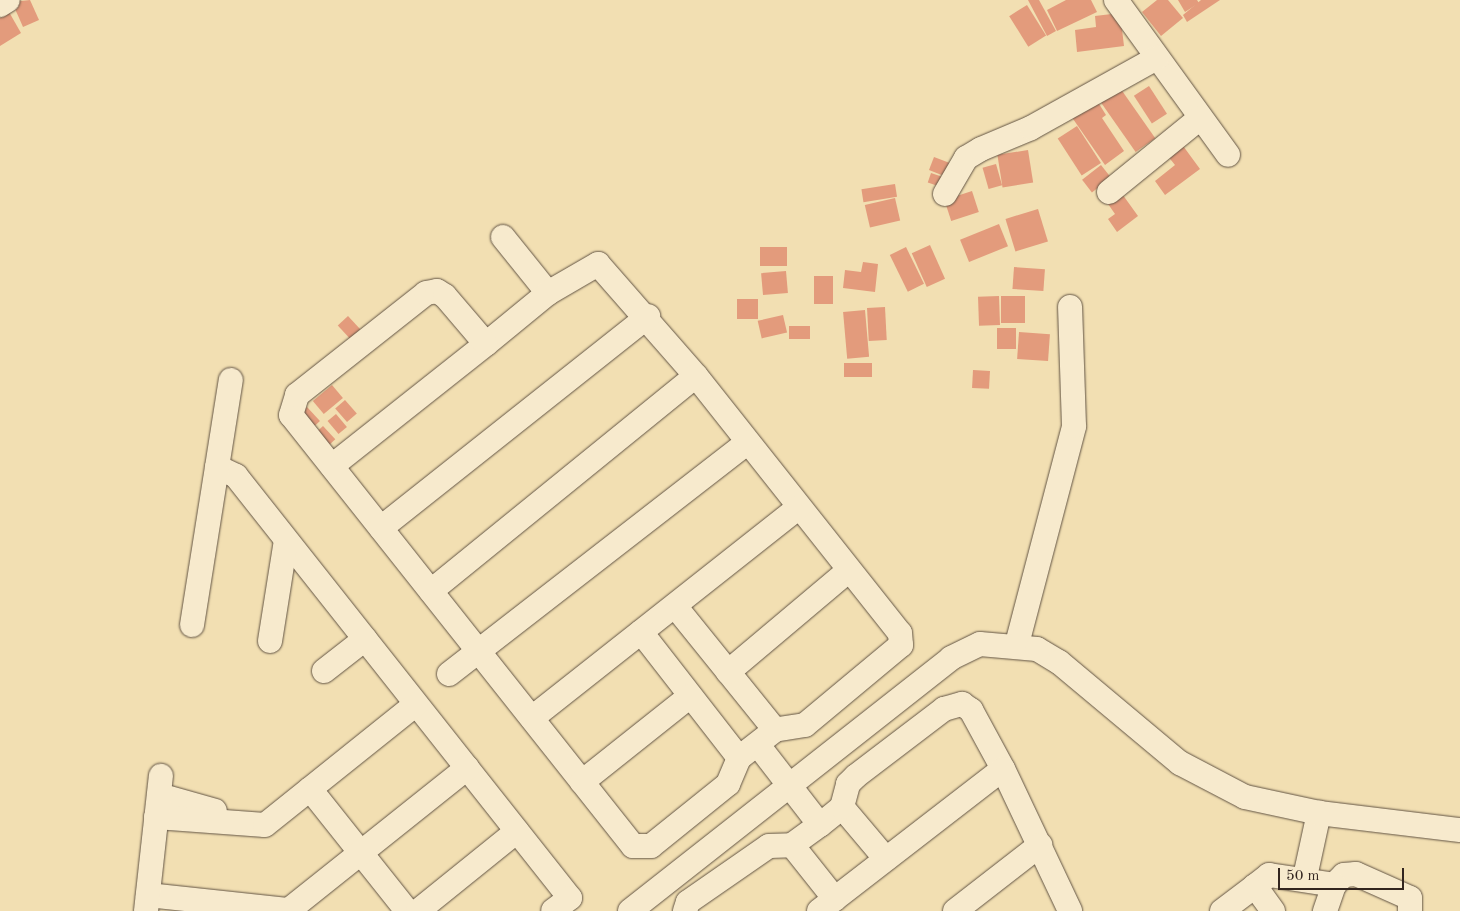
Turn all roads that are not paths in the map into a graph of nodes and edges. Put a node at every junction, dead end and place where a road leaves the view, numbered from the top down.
1 (8, 0) edge
2 (1116, 0) edge
3 (0, 5) edge
4 (1157, 58) junction
5 (1200, 118) junction
6 (1228, 155) dead end
7 (1109, 192) dead end
8 (944, 194) dead end
9 (503, 237) dead end
10 (548, 293) junction
11 (1070, 307) dead end
12 (648, 316) junction
13 (486, 344) junction
14 (696, 376) junction
15 (231, 380) dead end
16 (748, 442) junction
17 (332, 466) junction
18 (217, 467) junction
19 (798, 508) junction
20 (381, 528) junction
21 (286, 540) junction
22 (848, 571) junction
23 (431, 591) junction
24 (675, 606) junction
25 (192, 626) dead end
26 (642, 632) junction
27 (365, 639) junction
28 (270, 641) dead end
29 (1017, 644) junction
30 (479, 652) junction
31 (324, 671) dead end
32 (728, 672) junction
33 (449, 674) dead end
34 (690, 696) junction
35 (416, 704) junction
36 (532, 718) junction
37 (757, 744) junction
38 (467, 768) junction
39 (1003, 769) junction
40 (582, 782) junction
41 (310, 789) junction
42 (789, 790) junction
43 (842, 807) junction
44 (1319, 813) junction
45 (820, 825) junction
46 (1460, 830) edge
47 (517, 832) junction
48 (792, 845) junction
49 (1040, 845) junction
50 (361, 853) junction
51 (886, 860) junction
52 (1305, 877) junction
53 (1334, 885) junction
54 (1254, 886) junction
55 (147, 903) edge
56 (827, 905) edge
57 (420, 910) edge
58 (553, 911) edge
59 (630, 911) edge
60 (685, 911) edge
61 (955, 911) edge
62 (1070, 911) edge
63 (1222, 911) edge
64 (1273, 911) edge
65 (1325, 911) edge
66 (1410, 911) edge

1 - 3 street
2 - 4 street
4 - 5 street
4 - 8 street
5 - 6 street
5 - 7 street
9 - 10 street
10 - 12 street
10 - 13 street
11 - 29 street
12 - 14 street
12 - 20 street
13 - 17 street
13 - 17 street
14 - 16 street
14 - 23 street
15 - 18 street
16 - 19 street
16 - 30 street
17 - 20 street
18 - 21 street
18 - 25 street
19 - 22 street
19 - 24 street
20 - 23 street
21 - 27 street
21 - 28 street
22 - 32 street
22 - 37 street
23 - 30 street
24 - 26 street
24 - 32 street
26 - 34 street
26 - 36 street
27 - 31 street
27 - 35 street
29 - 42 street
29 - 44 street
30 - 33 street
30 - 36 street
32 - 37 street
34 - 37 street
34 - 40 street
35 - 38 street
35 - 41 street
36 - 40 street
37 - 40 street
37 - 42 street
38 - 47 street
38 - 50 street
39 - 43 street
39 - 49 street
39 - 51 street
41 - 50 street
41 - 55 street
42 - 45 street
42 - 59 street
43 - 45 street
43 - 51 street
44 - 46 street
44 - 52 street
45 - 48 street
47 - 57 street
47 - 58 street
48 - 56 street
48 - 60 street
49 - 61 street
49 - 62 street
50 - 55 street
50 - 57 street
51 - 56 street
52 - 53 street
52 - 54 street
53 - 65 street
53 - 66 street
54 - 63 street
54 - 64 street

